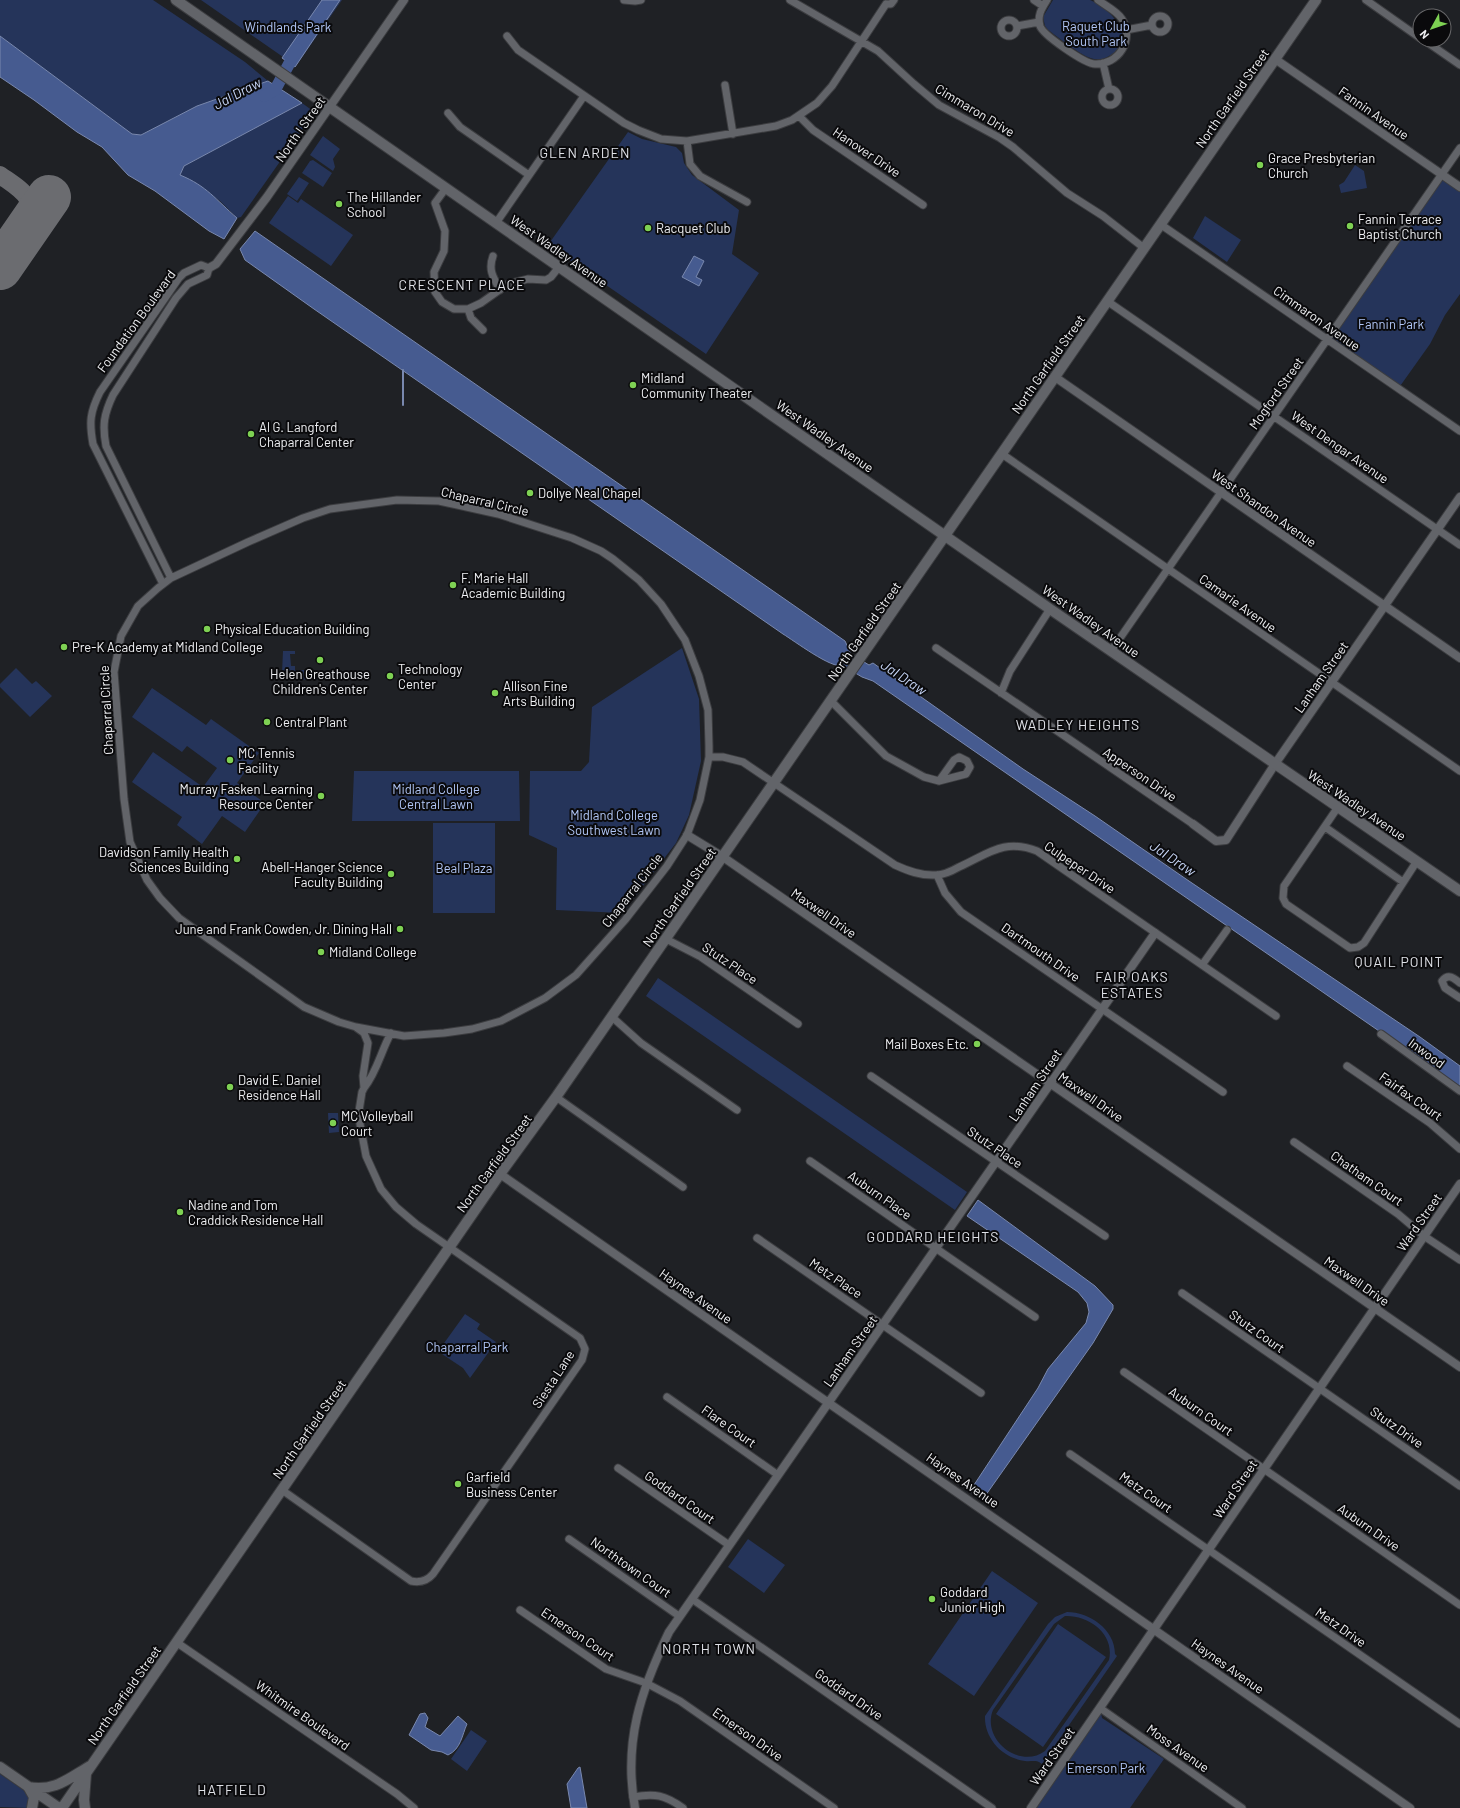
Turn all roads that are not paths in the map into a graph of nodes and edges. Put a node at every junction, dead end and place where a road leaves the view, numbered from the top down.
1 (176, 0) edge
2 (404, 0) edge
3 (624, 0) edge
4 (641, 0) edge
5 (790, 0) edge
6 (894, 0) edge
7 (1034, 0) edge
8 (1098, 0) edge
9 (1316, 0) edge
10 (1366, 0) edge
11 (886, 2) edge
12 (1045, 3) edge
13 (1039, 22) junction
14 (1152, 25) dead end
15 (1017, 26) dead end
16 (1126, 30) junction
17 (1412, 32) edge
18 (506, 36) dead end
19 (861, 40) junction
20 (1436, 48) edge
21 (1275, 60) junction
22 (1103, 63) junction
23 (1460, 65) edge
24 (725, 85) dead end
25 (1109, 89) dead end
26 (584, 96) junction
27 (330, 107) junction
28 (448, 113) dead end
29 (799, 116) junction
30 (734, 134) junction
31 (687, 142) junction
32 (1460, 148) edge
33 (1442, 174) junction
34 (529, 175) junction
35 (1460, 187) edge
36 (446, 188) junction
37 (747, 202) dead end
38 (923, 205) dead end
39 (496, 222) junction
40 (1160, 224) junction
41 (1144, 248) junction
42 (493, 256) dead end
43 (559, 266) junction
44 (209, 268) junction
45 (500, 290) junction
46 (1107, 301) junction
47 (468, 309) junction
48 (483, 330) dead end
49 (1327, 339) junction
50 (130, 348) junction
51 (139, 355) junction
52 (1055, 377) junction
53 (1274, 416) junction
54 (1460, 431) edge
55 (1002, 454) junction
56 (1221, 492) junction
57 (1460, 497) edge
58 (1437, 529) junction
59 (946, 535) junction
60 (1460, 545) edge
61 (1168, 569) junction
62 (172, 578) junction
63 (163, 584) junction
64 (1384, 606) junction
65 (1050, 609) junction
66 (936, 648) dead end
67 (1111, 651) junction
68 (1460, 658) edge
69 (1332, 682) junction
70 (1001, 693) junction
71 (831, 701) junction
72 (709, 757) junction
73 (1275, 764) junction
74 (1460, 771) edge
75 (939, 781) dead end
76 (775, 782) junction
77 (1338, 807) junction
78 (1193, 824) joint
79 (1325, 827) junction
80 (687, 835) junction
81 (723, 857) junction
82 (1417, 861) junction
83 (936, 875) junction
84 (1403, 882) junction
85 (1460, 891) edge
86 (1227, 930) dead end
87 (1155, 933) junction
88 (666, 939) junction
89 (1202, 965) junction
90 (1460, 983) edge
91 (1460, 998) edge
92 (1102, 1009) junction
93 (1276, 1016) dead end
94 (612, 1017) junction
95 (798, 1024) dead end
96 (356, 1027) junction
97 (391, 1033) junction
98 (1381, 1034) dead end
99 (1347, 1066) dead end
100 (871, 1076) dead end
101 (1050, 1083) junction
102 (364, 1088) junction
103 (1223, 1092) dead end
104 (1460, 1092) edge
105 (556, 1098) junction
106 (737, 1110) dead end
107 (1294, 1142) dead end
108 (1460, 1149) edge
109 (810, 1161) dead end
110 (996, 1162) junction
111 (500, 1174) junction
112 (1460, 1184) edge
113 (683, 1187) dead end
114 (1105, 1236) dead end
115 (1424, 1236) junction
116 (757, 1238) dead end
117 (450, 1247) junction
118 (936, 1248) junction
119 (1460, 1260) edge
120 (1182, 1294) dead end
121 (1374, 1308) junction
122 (1035, 1317) dead end
123 (883, 1324) junction
124 (1460, 1367) edge
125 (1124, 1372) dead end
126 (1319, 1388) junction
127 (981, 1393) dead end
128 (667, 1397) dead end
129 (829, 1402) junction
130 (1070, 1454) dead end
131 (618, 1468) dead end
132 (1264, 1469) junction
133 (778, 1475) junction
134 (1460, 1486) edge
135 (282, 1490) junction
136 (569, 1539) dead end
137 (729, 1545) junction
138 (1209, 1549) junction
139 (692, 1599) junction
140 (1460, 1605) edge
141 (520, 1610) dead end
142 (679, 1616) junction
143 (1154, 1628) junction
144 (176, 1642) junction
145 (646, 1683) junction
146 (1100, 1708) junction
147 (1460, 1724) edge
148 (93, 1764) junction
149 (0, 1768) edge
150 (86, 1774) junction
151 (28, 1787) junction
152 (633, 1797) junction
153 (32, 1808) edge
154 (59, 1808) edge
155 (62, 1808) edge
156 (85, 1808) edge
157 (414, 1808) edge
158 (635, 1808) edge
159 (683, 1808) edge
160 (834, 1808) edge
161 (992, 1808) edge
162 (1031, 1808) edge
163 (1242, 1808) edge
164 (1410, 1808) edge

1 - 27 main road, West Wadley Avenue
2 - 27 street, North I Street
3 - 4 street
5 - 19 street, Cimmaron Drive
6 - 11 street
7 - 12 street
8 - 16 street
9 - 21 main road, North Garfield Street
10 - 17 street
11 - 19 street
12 - 13 street
13 - 15 street
13 - 22 street
14 - 16 street
16 - 22 street
18 - 26 street
19 - 29 street
19 - 41 street, Cimmaron Drive
20 - 23 street
21 - 33 street, Fannin Avenue
21 - 40 main road, North Garfield Street
22 - 25 street
24 - 30 street
26 - 31 street
26 - 34 street
27 - 36 main road, West Wadley Avenue
27 - 44 street, North I Street
28 - 34 street
29 - 30 street
29 - 38 street, Hanover Drive
30 - 31 street
31 - 37 street
32 - 33 street, Mogford Street
33 - 35 street, Fannin Avenue
33 - 49 street, Mogford Street
34 - 39 street
36 - 39 main road, West Wadley Avenue
36 - 47 street
39 - 43 main road, West Wadley Avenue
40 - 41 main road, North Garfield Street
40 - 49 street, Cimmaron Avenue
41 - 46 main road, North Garfield Street
42 - 45 street
43 - 45 street
43 - 59 main road, West Wadley Avenue
44 - 50 street, Foundation Boulevard
44 - 51 street, Foundation Boulevard
45 - 47 street
46 - 52 main road, North Garfield Street
46 - 53 street, West Dengar Avenue
47 - 48 street
49 - 53 street, Mogford Street
49 - 54 street, Cimmaron Avenue
50 - 51 street
50 - 63 street, Foundation Boulevard
51 - 62 street, Foundation Boulevard
52 - 55 main road, North Garfield Street
52 - 56 street, West Shandon Avenue
53 - 56 street, Mogford Street
53 - 58 street, West Dengar Avenue
55 - 59 main road, North Garfield Street
55 - 61 street, Camarie Avenue
56 - 61 street, Mogford Street
56 - 64 street, West Shandon Avenue
57 - 58 street, Lanham Street
58 - 60 street, West Dengar Avenue
58 - 64 street, Lanham Street
59 - 65 main road, West Wadley Avenue
59 - 71 main road, North Garfield Street
61 - 67 street, Mogford Street
61 - 69 street, Camarie Avenue
62 - 63 street, Chaparral Circle
62 - 72 street, Chaparral Circle
63 - 96 street, Chaparral Circle
64 - 68 street, West Shandon Avenue
64 - 69 street, Lanham Street
65 - 67 main road, West Wadley Avenue
65 - 70 street
66 - 70 street, Apperson Drive
67 - 73 main road, West Wadley Avenue
69 - 73 street, Lanham Street
69 - 74 street, Camarie Avenue
70 - 78 street, Apperson Drive
71 - 75 street
71 - 76 main road, North Garfield Street
72 - 76 street, Culpeper Drive
72 - 80 street, Chaparral Circle
73 - 77 main road, West Wadley Avenue
73 - 78 street, Lanham Street
76 - 81 main road, North Garfield Street
76 - 83 street, Culpeper Drive
77 - 79 street
77 - 82 main road, West Wadley Avenue
79 - 84 street
79 - 84 street
80 - 81 street, Maxwell Drive
80 - 97 street, Chaparral Circle
81 - 88 main road, North Garfield Street
81 - 101 street, Maxwell Drive
82 - 84 street
82 - 85 main road, West Wadley Avenue
83 - 87 street, Culpeper Drive
83 - 92 street, Dartmouth Drive
86 - 89 street
87 - 89 street, Culpeper Drive
87 - 92 street, Lanham Street
88 - 94 main road, North Garfield Street
88 - 95 street, Stutz Place
89 - 93 street, Culpeper Drive
90 - 91 street
92 - 101 street, Lanham Street
92 - 103 street, Dartmouth Drive
94 - 105 main road, North Garfield Street
94 - 106 street
96 - 97 street, Chaparral Circle
96 - 102 street, Siesta Lane
97 - 102 street, Siesta Lane
98 - 104 street, Inwood
99 - 108 street, Fairfax Court
100 - 110 street, Stutz Place
101 - 110 street, Lanham Street
101 - 121 street, Maxwell Drive
102 - 117 street, Siesta Lane
105 - 111 main road, North Garfield Street
105 - 113 street
107 - 115 street, Chatham Court
109 - 118 street, Auburn Place
110 - 114 street, Stutz Place
110 - 118 street, Lanham Street
111 - 117 main road, North Garfield Street
111 - 129 street, Haynes Avenue
112 - 115 street, Ward Street
115 - 119 street, Chatham Court
115 - 121 street, Ward Street
116 - 123 street, Metz Place
117 - 135 main road, North Garfield Street
117 - 135 street, Siesta Lane
118 - 122 street, Auburn Place
118 - 123 street, Lanham Street
120 - 126 street, Stutz Court
121 - 124 street, Maxwell Drive
121 - 126 street, Ward Street
123 - 127 street, Metz Place
123 - 129 street, Lanham Street
125 - 132 street, Auburn Court
126 - 132 street, Ward Street
126 - 134 street, Stutz Drive
128 - 133 street, Flare Court
129 - 133 street, Lanham Street
129 - 143 street, Haynes Avenue
130 - 138 street, Metz Court
131 - 137 street, Goddard Court
132 - 138 street, Ward Street
132 - 140 street, Auburn Drive
133 - 137 street, Lanham Street
135 - 144 main road, North Garfield Street
136 - 142 street, Northtown Court
137 - 139 street, Lanham Street
138 - 143 street, Ward Street
138 - 147 street, Metz Drive
139 - 142 street, Lanham Street
139 - 161 street, Goddard Drive
141 - 145 street, Emerson Court
142 - 145 street, Lanham Street
143 - 146 street, Ward Street
143 - 164 street, Haynes Avenue
144 - 148 main road, North Garfield Street
144 - 157 street, Whitmire Boulevard
145 - 152 street, Lanham Street
145 - 160 street, Emerson Drive
146 - 162 street, Ward Street
146 - 163 street, Moss Avenue
148 - 150 main road, North Garfield Street
148 - 151 main road
149 - 151 main road
150 - 155 main road, North Garfield Street
150 - 156 main road
151 - 153 main road
151 - 154 main road
152 - 158 street, Lanham Street
152 - 159 street

